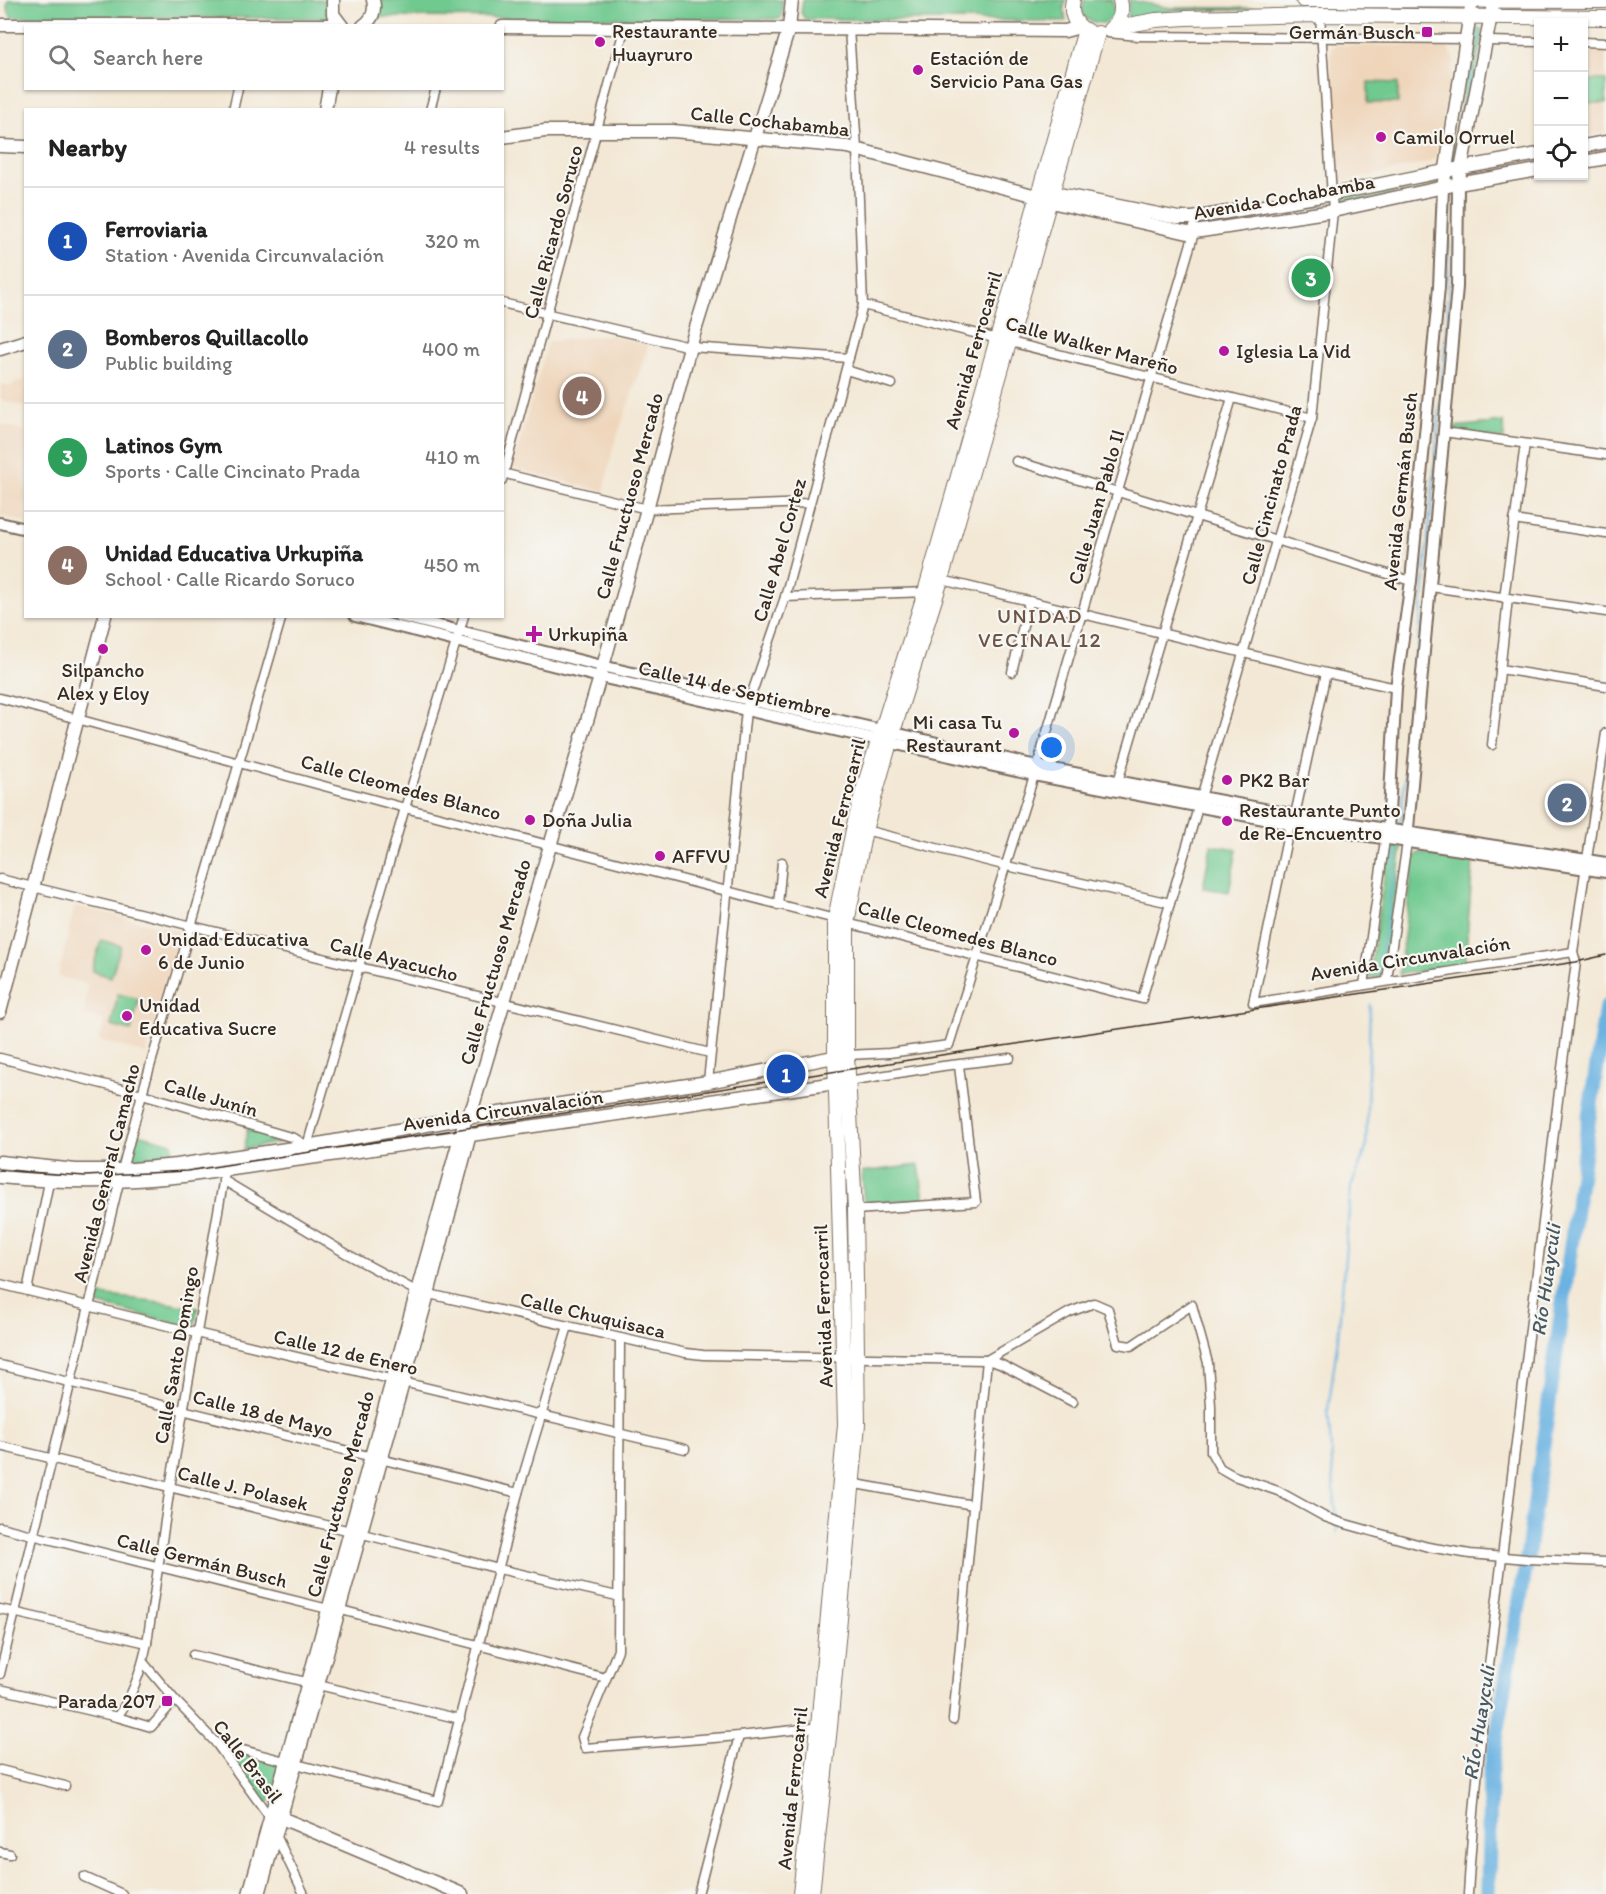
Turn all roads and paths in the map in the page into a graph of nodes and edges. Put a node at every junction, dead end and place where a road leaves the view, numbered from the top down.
1 (333, 0) edge
2 (373, 0) edge
3 (792, 0) edge
4 (1073, 0) edge
5 (1120, 0) edge
6 (1304, 0) edge
7 (1319, 0) edge
8 (1472, 0) edge
9 (1494, 1) edge
10 (1606, 1) edge
11 (1320, 15) junction
12 (1470, 17) junction
13 (1492, 17) junction
14 (1606, 18) edge
15 (340, 24) edge
16 (365, 24) edge
17 (0, 25) edge
18 (24, 25) edge
19 (625, 26) junction
20 (504, 27) edge
21 (789, 28) junction
22 (849, 29) junction
23 (1095, 30) junction
24 (1322, 37) junction
25 (1467, 39) junction
26 (1487, 41) junction
27 (1534, 42) edge
28 (1588, 42) edge
29 (1606, 43) edge
30 (238, 90) edge
31 (329, 90) edge
32 (435, 90) edge
33 (233, 108) edge
34 (326, 108) edge
35 (431, 108) edge
36 (598, 130) junction
37 (504, 137) edge
38 (754, 138) junction
39 (1606, 142) edge
40 (1588, 145) edge
41 (0, 146) edge
42 (24, 147) edge
43 (857, 149) junction
44 (1534, 155) edge
45 (1606, 158) edge
46 (1588, 161) edge
47 (1462, 168) junction
48 (1445, 171) junction
49 (1534, 171) edge
50 (1458, 184) junction
51 (1443, 188) junction
52 (1333, 194) junction
53 (1041, 196) junction
54 (1333, 211) junction
55 (1193, 218) junction
56 (1194, 233) junction
57 (504, 304) edge
58 (863, 305) junction
59 (548, 315) junction
60 (1003, 339) junction
61 (24, 342) edge
62 (690, 347) junction
63 (0, 349) edge
64 (849, 358) junction
65 (846, 370) junction
66 (1151, 378) junction
67 (892, 384) dead end
68 (1232, 398) junction
69 (1312, 418) junction
70 (1444, 432) junction
71 (1525, 444) junction
72 (1606, 455) edge
73 (1016, 461) dead end
74 (504, 472) edge
75 (504, 476) edge
76 (1118, 492) junction
77 (810, 503) junction
78 (647, 509) junction
79 (1197, 516) junction
80 (1514, 520) junction
81 (0, 523) edge
82 (24, 529) edge
83 (1606, 534) edge
84 (1277, 540) junction
85 (935, 578) junction
86 (1411, 581) junction
87 (1431, 587) junction
88 (931, 593) junction
89 (785, 597) junction
90 (1506, 598) junction
91 (1029, 601) junction
92 (1606, 612) edge
93 (1082, 613) junction
94 (104, 618) edge
95 (281, 618) edge
96 (365, 618) edge
97 (405, 618) edge
98 (463, 618) edge
99 (1163, 633) junction
100 (458, 637) junction
101 (1244, 653) junction
102 (1500, 669) junction
103 (601, 671) junction
104 (1012, 672) dead end
105 (1326, 674) junction
106 (1606, 686) edge
107 (1396, 688) junction
108 (749, 698) junction
109 (0, 699) edge
110 (746, 710) junction
111 (79, 719) junction
112 (1606, 733) edge
113 (886, 736) junction
114 (1492, 746) dead end
115 (238, 762) junction
116 (1036, 770) junction
117 (1117, 786) junction
118 (1199, 801) junction
119 (405, 808) junction
120 (1293, 820) junction
121 (865, 830) junction
122 (1387, 835) junction
123 (1407, 837) junction
124 (549, 845) junction
125 (782, 862) dead end
126 (1606, 863) edge
127 (1587, 865) junction
128 (1007, 866) junction
129 (1606, 872) edge
130 (0, 879) edge
131 (33, 887) junction
132 (727, 892) junction
133 (1170, 903) junction
134 (778, 905) junction
135 (841, 921) junction
136 (190, 926) junction
137 (1573, 952) junction
138 (976, 956) junction
139 (359, 968) junction
140 (1387, 980) junction
141 (1364, 985) junction
142 (1142, 999) joint
143 (503, 1003) junction
144 (0, 1012) edge
145 (949, 1045) joint
146 (710, 1053) junction
147 (841, 1055) junction
148 (0, 1058) edge
149 (1010, 1058) dead end
150 (959, 1066) junction
151 (708, 1082) junction
152 (842, 1082) junction
153 (142, 1094) junction
154 (469, 1123) junction
155 (307, 1146) junction
156 (0, 1162) edge
157 (224, 1175) junction
158 (120, 1176) junction
159 (0, 1177) edge
160 (49, 1182) junction
161 (855, 1210) junction
162 (0, 1284) edge
163 (27, 1291) junction
164 (422, 1292) junction
165 (89, 1308) junction
166 (568, 1326) junction
167 (196, 1333) junction
168 (620, 1338) junction
169 (850, 1357) junction
170 (987, 1360) junction
171 (0, 1365) edge
172 (397, 1381) junction
173 (71, 1383) junction
174 (1073, 1402) dead end
175 (184, 1410) junction
176 (542, 1415) junction
177 (620, 1434) junction
178 (0, 1446) edge
179 (685, 1449) dead end
180 (375, 1457) junction
181 (52, 1459) junction
182 (848, 1483) junction
183 (170, 1487) junction
184 (518, 1493) junction
185 (973, 1505) junction
186 (0, 1527) edge
187 (354, 1532) junction
188 (33, 1535) junction
189 (1502, 1556) junction
190 (1606, 1562) edge
191 (160, 1566) junction
192 (499, 1569) junction
193 (617, 1596) junction
194 (0, 1609) edge
195 (333, 1609) junction
196 (15, 1613) junction
197 (147, 1643) junction
198 (480, 1644) junction
199 (193, 1655) dead end
200 (143, 1662) junction
201 (0, 1674) edge
202 (606, 1678) junction
203 (313, 1684) junction
204 (0, 1689) edge
205 (175, 1700) junction
206 (117, 1717) junction
207 (460, 1719) junction
208 (953, 1720) dead end
209 (824, 1727) junction
210 (739, 1736) junction
211 (216, 1743) junction
212 (292, 1762) junction
213 (0, 1770) edge
214 (65, 1786) dead end
215 (275, 1817) junction
216 (276, 1834) junction
217 (0, 1852) edge
218 (10, 1854) dead end
219 (84, 1877) dead end
220 (122, 1894) edge
221 (249, 1894) edge
222 (259, 1894) edge
223 (304, 1894) edge
224 (462, 1894) edge
225 (698, 1894) edge
226 (800, 1894) edge
227 (812, 1894) edge
228 (1468, 1894) edge

1 - 15 main road
2 - 16 main road
3 - 21 main road, Calle Fructuoso Mercado
4 - 23 highway
5 - 23 highway, Avenida Ferrocarril
6 - 7 highway
7 - 8 highway
8 - 9 highway
8 - 12 main road, Avenida Germán Busch
9 - 10 highway
9 - 13 main road, Avenida Germán Busch
11 - 12 highway
11 - 23 highway
11 - 24 street, Calle Cincinato Prada
12 - 13 highway
12 - 25 main road, Avenida Germán Busch
13 - 14 highway
13 - 26 main road, Avenida Germán Busch
17 - 18 main road
19 - 20 main road
19 - 21 main road
19 - 36 street, Calle Ricardo Soruco
21 - 22 main road
21 - 38 main road, Calle Fructuoso Mercado
22 - 23 main road
22 - 43 street, Calle Abel Cortez
23 - 24 street
23 - 53 highway, Avenida Ferrocarril
24 - 25 street
24 - 52 street, Calle Cincinato Prada
25 - 48 main road, Avenida Germán Busch
26 - 27 street
26 - 47 main road, Avenida Germán Busch
28 - 29 street
30 - 33 street
31 - 34 main road
32 - 35 street
36 - 37 main road, Calle Cochabamba
36 - 38 main road, Calle Cochabamba
36 - 59 street, Calle Ricardo Soruco
38 - 43 main road, Calle Cochabamba
38 - 62 main road, Calle Fructuoso Mercado
39 - 40 main road
41 - 42 main road
43 - 53 main road, Calle Cochabamba
43 - 58 street, Calle Abel Cortez
44 - 47 main road, Avenida Cochabamba
45 - 46 main road
47 - 48 main road, Avenida Cochabamba
47 - 50 main road, Avenida Germán Busch
48 - 51 main road, Avenida Germán Busch
48 - 52 main road, Avenida Cochabamba
49 - 50 main road, Avenida Cochabamba
50 - 51 main road, Avenida Cochabamba
50 - 70 street, Avenida Germán Busch
51 - 54 main road, Avenida Cochabamba
51 - 86 street, Avenida Germán Busch
52 - 54 street, Calle Cincinato Prada
52 - 55 main road, Avenida Cochabamba
53 - 55 main road, Avenida Cochabamba
53 - 56 main road, Avenida Cochabamba
53 - 60 highway, Avenida Ferrocarril
54 - 56 main road, Avenida Cochabamba
54 - 69 street, Calle Cincinato Prada
55 - 56 street, Calle Juan Pablo II
56 - 66 street, Calle Juan Pablo II
57 - 59 street
58 - 60 street, Calle Walker Mareño
58 - 64 street, Calle Abel Cortez
59 - 62 street
59 - 74 street, Calle Ricardo Soruco
60 - 66 street, Calle Walker Mareño
60 - 85 highway, Avenida Ferrocarril
61 - 63 main road
62 - 64 street
62 - 78 main road, Calle Fructuoso Mercado
64 - 65 street, Calle Abel Cortez
65 - 67 street
65 - 77 street, Calle Abel Cortez
66 - 68 street, Calle Walker Mareño
66 - 76 street, Calle Juan Pablo II
68 - 69 street, Calle Walker Mareño
68 - 79 street
69 - 84 street, Calle Cincinato Prada
70 - 71 street
70 - 87 street, Avenida Germán Busch
71 - 72 street
71 - 80 street
73 - 76 street
75 - 78 street
76 - 79 street
76 - 93 street, Calle Juan Pablo II
77 - 78 street
77 - 89 street, Calle Abel Cortez
78 - 103 main road, Calle Fructuoso Mercado
79 - 84 street
79 - 99 street
80 - 83 street
80 - 90 street
81 - 82 street
84 - 86 street
84 - 101 street, Calle Cincinato Prada
85 - 88 highway, Avenida Ferrocarril
85 - 91 street
86 - 107 street, Avenida Germán Busch
87 - 90 street
87 - 123 street, Avenida Germán Busch
88 - 89 street
88 - 113 highway, Avenida Ferrocarril
89 - 108 street, Calle Abel Cortez
90 - 92 street
90 - 102 street
91 - 93 street
91 - 104 street
93 - 99 street
93 - 116 street, Calle Juan Pablo II
94 - 111 main road
95 - 115 street, Avenida General Camacho
96 - 100 street, Calle 14 de Septiembre
97 - 100 street, Calle 14 de Septiembre
98 - 100 street
99 - 101 street
99 - 117 street
100 - 103 street, Calle 14 de Septiembre
100 - 119 street
101 - 105 street
101 - 118 street, Calle Cincinato Prada
102 - 106 street
102 - 114 street
103 - 108 street, Calle 14 de Septiembre
103 - 110 street, Calle 14 de Septiembre
103 - 124 main road, Calle Fructuoso Mercado
105 - 107 street
105 - 120 street
107 - 122 street, Avenida Germán Busch
108 - 110 street, Calle Abel Cortez
108 - 113 street, Calle 14 de Septiembre
109 - 111 street, Calle Cleomedes Blanco
110 - 113 street, Calle 14 de Septiembre
110 - 132 street, Calle Abel Cortez
111 - 115 street, Calle Cleomedes Blanco
111 - 131 main road
112 - 127 street
113 - 116 street, Calle 14 de Septiembre
113 - 121 highway, Avenida Ferrocarril
113 - 135 highway, Avenida Ferrocarril
115 - 119 street, Calle Cleomedes Blanco
115 - 136 street, Avenida General Camacho
116 - 117 street, Calle 14 de Septiembre
116 - 128 street, Calle Juan Pablo II
117 - 118 street, Calle 14 de Septiembre
118 - 120 street, Calle 14 de Septiembre
118 - 133 street, Calle Cincinato Prada
119 - 124 street, Calle Cleomedes Blanco
119 - 139 street
120 - 122 street, Calle 14 de Septiembre
120 - 141 street, Avenida Circunvalación
121 - 128 street
121 - 135 highway, Avenida Ferrocarril
122 - 123 street, Calle 14 de Septiembre
122 - 141 street, Avenida Germán Busch
123 - 127 street, Calle 14 de Septiembre
123 - 140 street, Avenida Germán Busch
124 - 132 street, Calle Cleomedes Blanco
124 - 143 main road, Calle Fructuoso Mercado
125 - 134 street
126 - 127 street, Calle 14 de Septiembre
127 - 129 street, Calle 14 de Septiembre
127 - 137 street
128 - 133 street
128 - 138 street, Calle Juan Pablo II
130 - 131 street, Calle Ayacucho
131 - 136 street, Calle Ayacucho
131 - 144 main road
132 - 134 street, Calle Cleomedes Blanco
132 - 146 street, Calle Abel Cortez
133 - 142 street, Calle Cincinato Prada
134 - 135 street, Calle Cleomedes Blanco
135 - 138 street, Calle Cleomedes Blanco
135 - 147 highway, Avenida Ferrocarril
136 - 139 street, Calle Ayacucho
136 - 153 street, Avenida General Camacho
137 - 140 street, Avenida Circunvalación
137 - 189 street
138 - 142 street, Calle Cleomedes Blanco
138 - 145 street, Calle Juan Pablo II
139 - 143 street, Calle Ayacucho
139 - 155 street
140 - 141 street, Avenida Circunvalación
143 - 146 street, Calle Ayacucho
143 - 154 main road, Calle Fructuoso Mercado
145 - 147 street, Avenida Circunvalación
146 - 151 street, Calle Abel Cortez
147 - 151 main road, Avenida Circunvalación
147 - 152 highway, Avenida Ferrocarril
148 - 153 street, Calle Junín
149 - 150 street, Avenida Circunvalación
150 - 152 street, Avenida Circunvalación
150 - 161 street
151 - 154 main road, Avenida Circunvalación
152 - 154 main road, Avenida Circunvalación
152 - 161 highway, Avenida Ferrocarril
152 - 169 highway, Avenida Ferrocarril
153 - 155 street, Calle Junín
153 - 158 street, Avenida General Camacho
154 - 155 main road, Avenida Circunvalación
154 - 157 main road, Avenida Circunvalación
154 - 164 main road, Calle Fructuoso Mercado
155 - 158 main road, Avenida Circunvalación
156 - 158 main road, Avenida Circunvalación
157 - 158 main road, Avenida Circunvalación
157 - 164 street, Calle Chuquisaca
157 - 167 street, Calle Santo Domingo
158 - 160 main road, Avenida Circunvalación
158 - 165 street, Avenida General Camacho
159 - 160 main road, Avenida Circunvalación
160 - 163 street
161 - 169 highway, Avenida Ferrocarril
162 - 163 street, Calle 12 de Enero
163 - 165 street, Calle 12 de Enero
164 - 166 street, Calle Chuquisaca
164 - 172 main road, Calle Fructuoso Mercado
165 - 167 street, Calle 12 de Enero
165 - 173 street, Avenida General Camacho
166 - 168 street, Calle Chuquisaca
166 - 176 street
167 - 172 street, Calle 12 de Enero
167 - 175 street, Calle Santo Domingo
168 - 169 street, Calle Chuquisaca
168 - 177 street
169 - 170 street, Calle Chuquisaca
169 - 182 highway, Avenida Ferrocarril
170 - 174 street
170 - 185 street
170 - 189 street
171 - 173 street, Calle 18 de Mayo
172 - 176 street, Calle 12 de Enero
172 - 180 main road, Calle Fructuoso Mercado
173 - 175 street, Calle 18 de Mayo
173 - 181 street, Avenida General Camacho
175 - 180 street, Calle 18 de Mayo
175 - 183 street, Calle Santo Domingo
176 - 177 street, Calle 12 de Enero
176 - 184 street
177 - 179 street, Calle 12 de Enero
177 - 193 street
178 - 181 street, Calle J. Polasek
180 - 184 street, Calle 18 de Mayo
180 - 187 main road, Calle Fructuoso Mercado
181 - 183 street, Calle J. Polasek
181 - 188 street, Avenida General Camacho
182 - 185 street
182 - 209 highway, Avenida Ferrocarril
183 - 187 street, Calle J. Polasek
183 - 191 street, Calle Santo Domingo
184 - 192 street
185 - 208 street
186 - 188 street, Calle Germán Busch
187 - 192 street, Calle J. Polasek
187 - 195 main road, Calle Fructuoso Mercado
188 - 191 street, Calle Germán Busch
188 - 196 street, Avenida General Camacho
189 - 190 street
189 - 228 street
191 - 195 street, Calle Germán Busch
191 - 197 street, Calle Santo Domingo
192 - 193 street, Calle J. Polasek
192 - 198 street
193 - 202 street
194 - 196 street
195 - 198 street, Calle Germán Busch
195 - 203 main road, Calle Fructuoso Mercado
196 - 197 street
196 - 201 street, Avenida General Camacho
197 - 200 street, Calle Santo Domingo
198 - 202 street, Calle Germán Busch
198 - 207 street
199 - 203 street
200 - 205 street, Calle Brasil
200 - 206 street, Calle Santo Domingo
202 - 210 street
203 - 207 street
203 - 212 main road, Calle Fructuoso Mercado
204 - 206 street
205 - 206 street
205 - 211 street, Calle Brasil
207 - 212 street
209 - 210 street
209 - 226 highway, Avenida Ferrocarril
209 - 227 highway, Avenida Ferrocarril
210 - 225 street
211 - 212 street
211 - 215 street, Calle Brasil
212 - 215 main road, Calle Fructuoso Mercado
213 - 214 street
215 - 216 main road, Calle Fructuoso Mercado
215 - 221 main road, Calle Fructuoso Mercado
215 - 224 main road
216 - 222 main road, Calle Fructuoso Mercado
216 - 223 street, Calle Brasil
217 - 218 street
219 - 220 street

